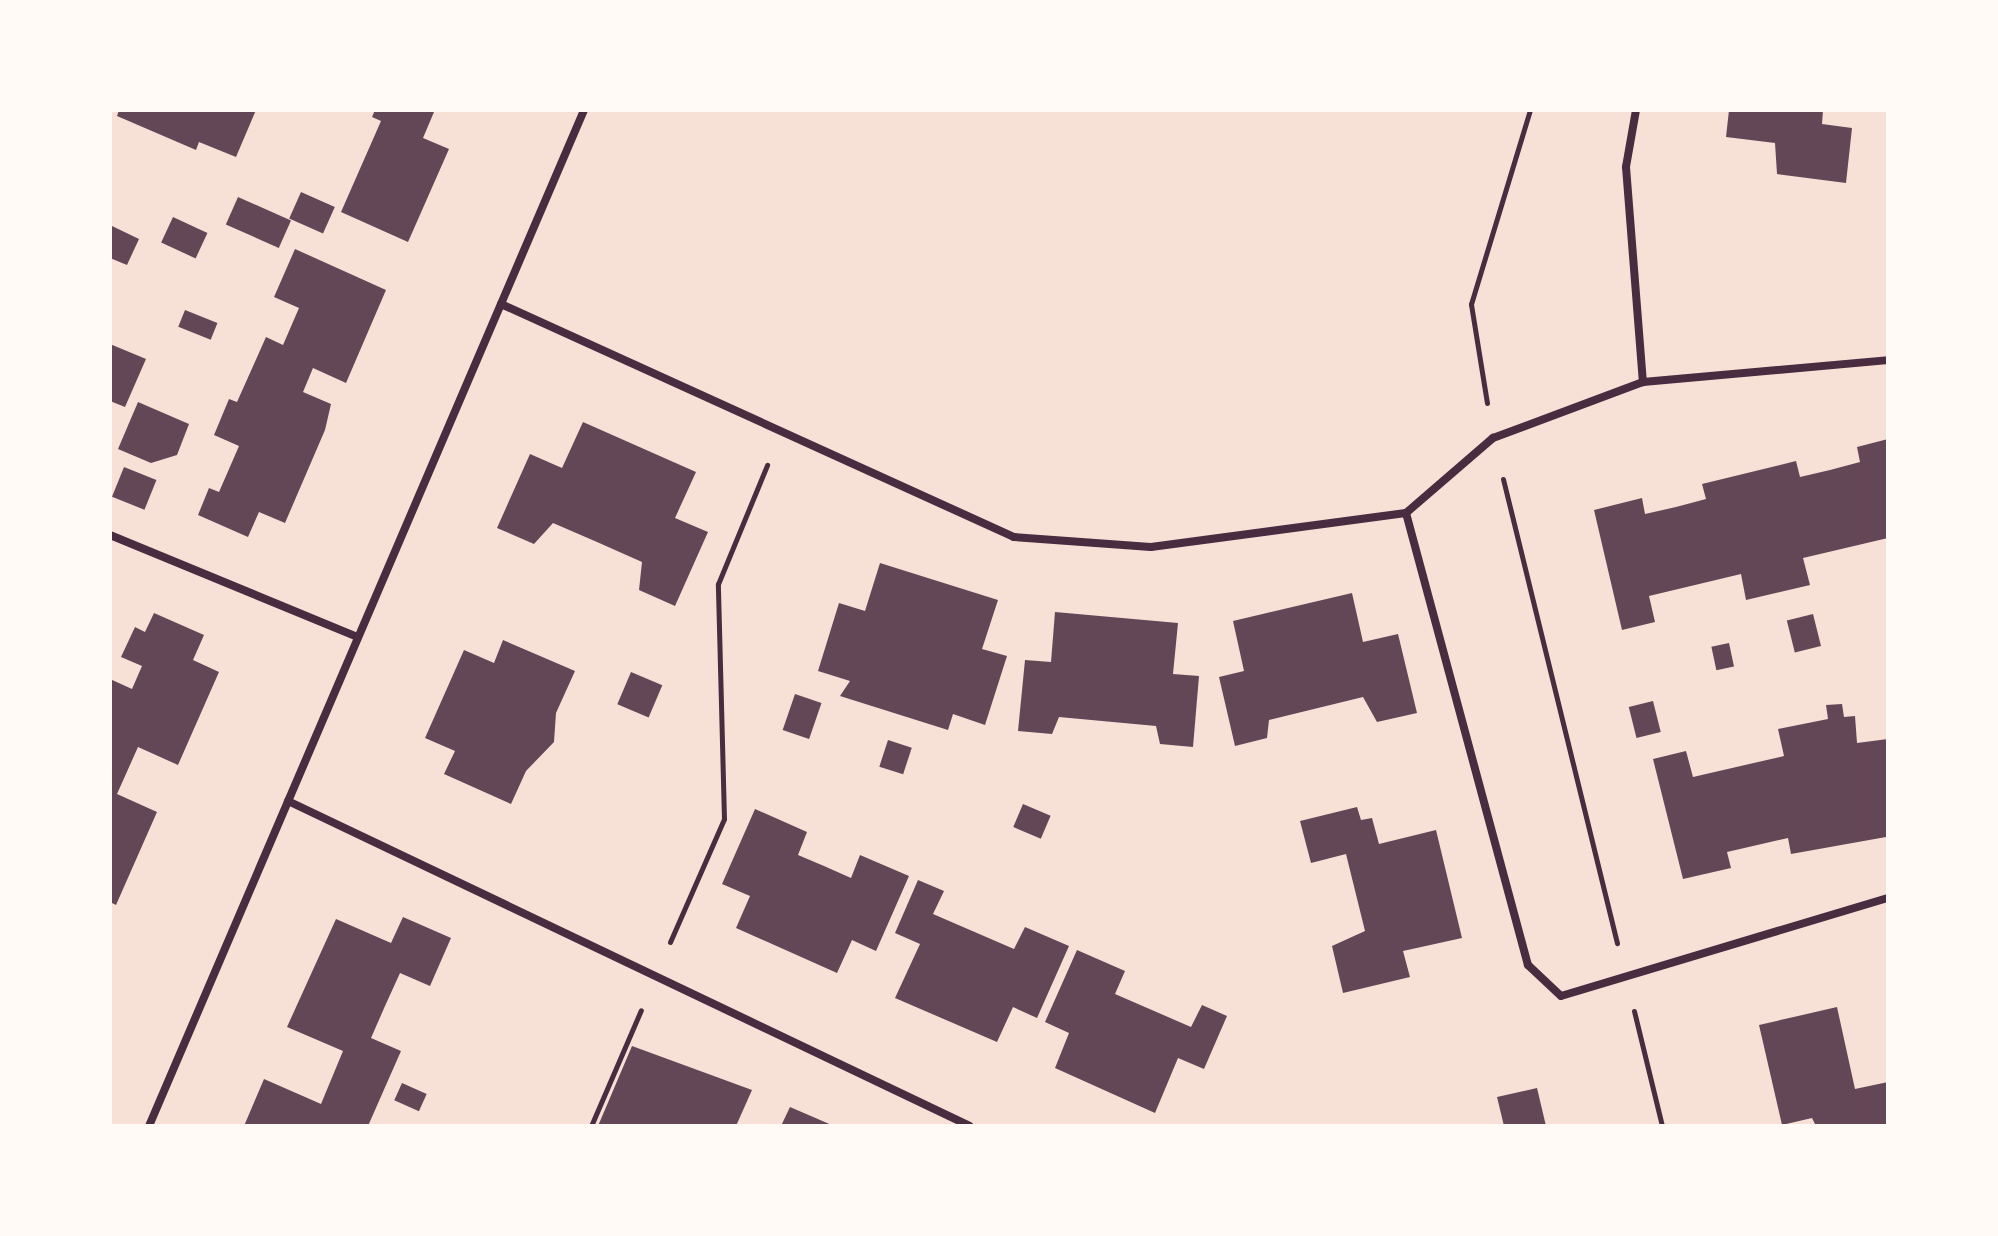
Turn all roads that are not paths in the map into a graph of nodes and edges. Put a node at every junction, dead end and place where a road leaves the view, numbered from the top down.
1 (584, 110) edge
2 (1636, 110) edge
3 (501, 304) junction
4 (1888, 360) edge
5 (1643, 382) junction
6 (1406, 513) junction
7 (110, 535) edge
8 (358, 637) junction
9 (288, 801) junction
10 (1888, 898) edge
11 (149, 1126) edge
12 (970, 1126) edge

1 - 3 street
2 - 5 street
3 - 6 street
3 - 8 street
4 - 5 street
5 - 6 street
6 - 10 street
7 - 8 street
8 - 9 street
9 - 11 street
9 - 12 street

